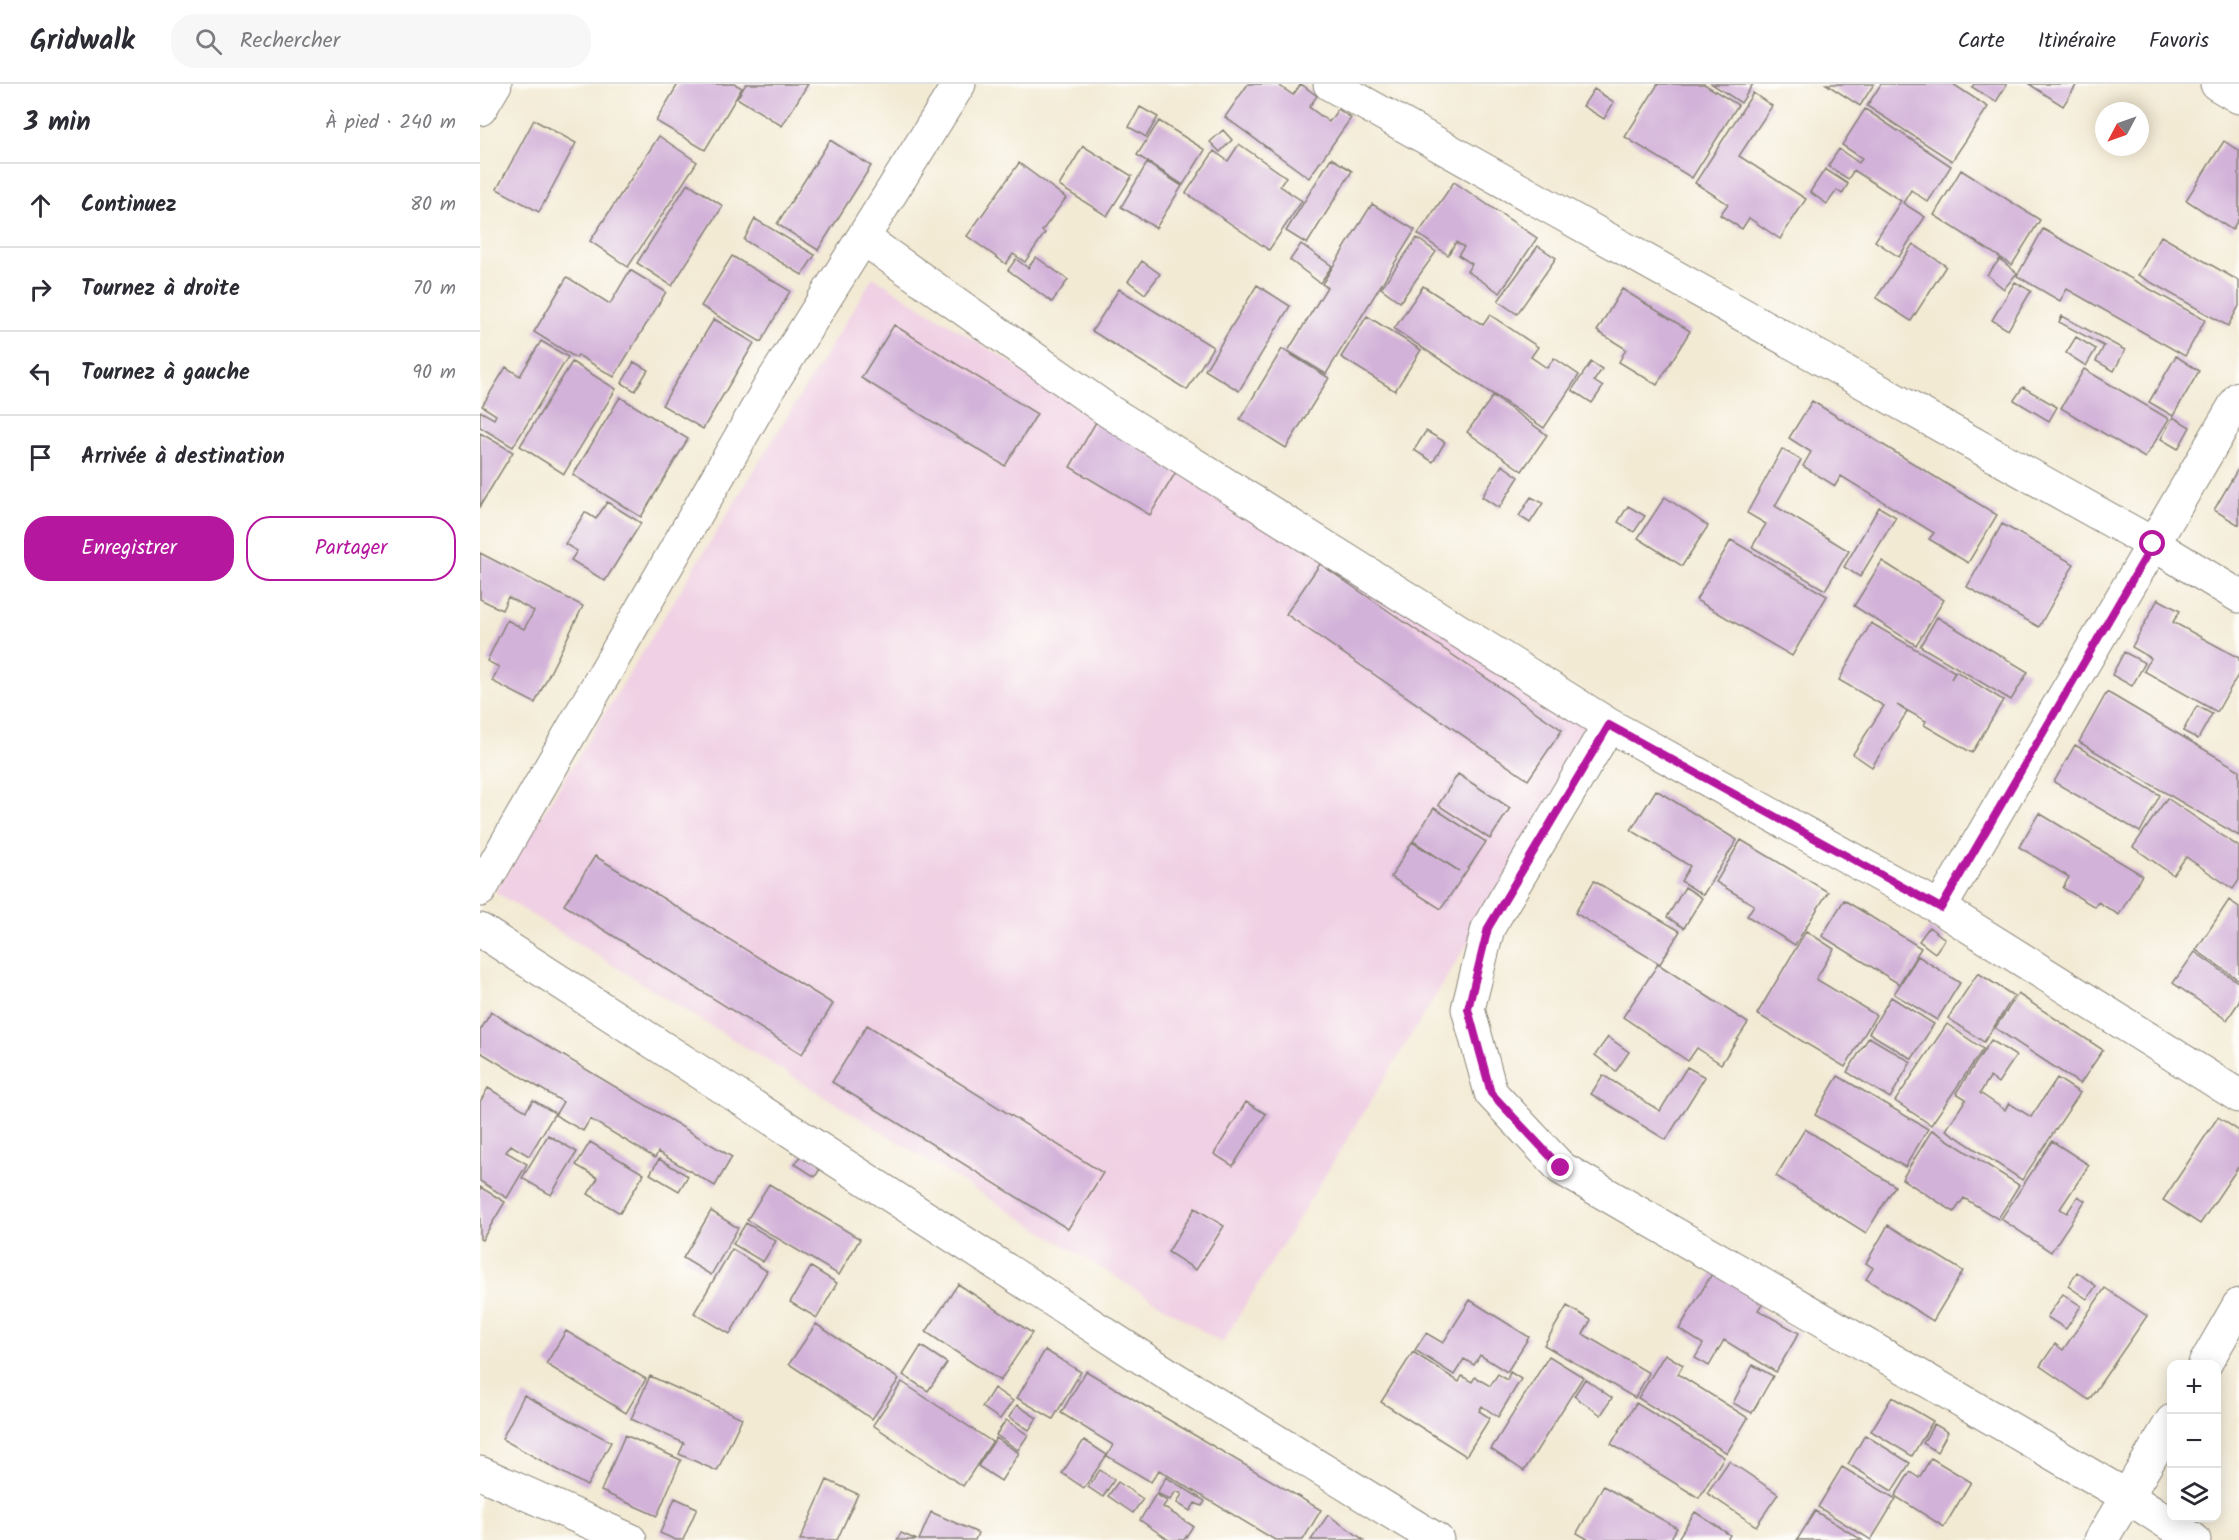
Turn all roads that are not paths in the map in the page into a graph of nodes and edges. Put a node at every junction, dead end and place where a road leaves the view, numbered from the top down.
1 (495, 84) edge
2 (959, 84) edge
3 (1330, 84) edge
4 (2217, 84) edge
5 (2239, 97) edge
6 (480, 109) edge
7 (863, 238) junction
8 (2239, 398) edge
9 (2153, 544) junction
10 (2239, 596) edge
11 (1609, 725) junction
12 (480, 890) edge
13 (1941, 908) junction
14 (480, 930) edge
15 (2239, 1096) edge
16 (2239, 1305) edge
17 (2208, 1360) edge
18 (2167, 1430) edge
19 (480, 1473) edge
20 (2128, 1497) junction
21 (630, 1540) edge
22 (1437, 1540) edge
23 (2101, 1540) edge
24 (2194, 1540) edge

1 - 6 street
2 - 7 street
3 - 9 street
4 - 5 street
7 - 11 street
7 - 12 street
8 - 9 street
9 - 10 street
9 - 13 street
11 - 13 street
11 - 20 street
13 - 15 street
14 - 22 street
16 - 17 street
18 - 20 street
19 - 21 street
20 - 23 street
20 - 24 street

